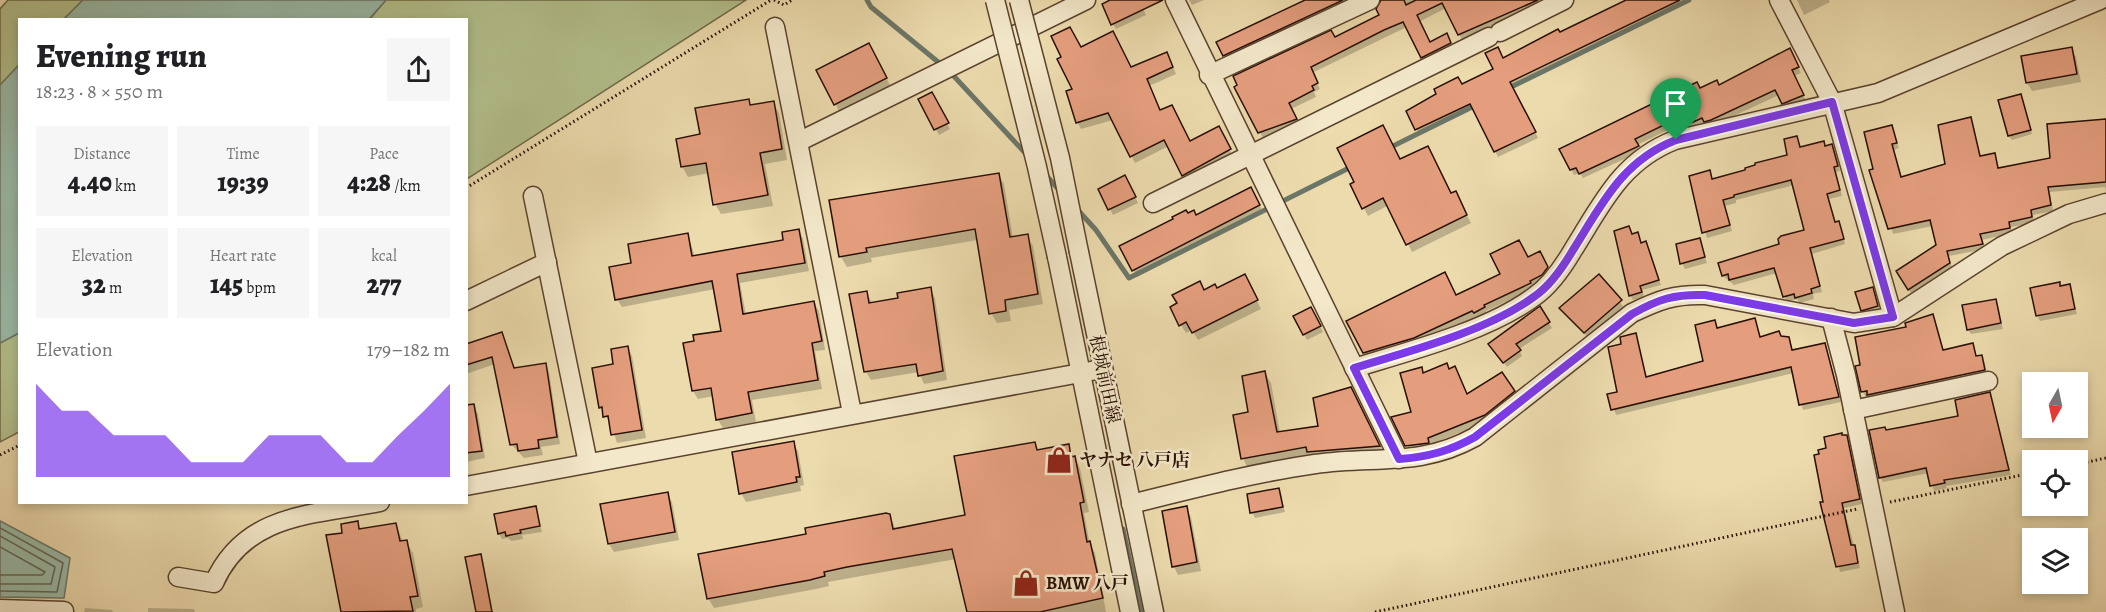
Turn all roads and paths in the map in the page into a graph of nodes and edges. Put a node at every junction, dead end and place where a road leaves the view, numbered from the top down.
1 (773, 0) edge
2 (792, 0) edge
3 (995, 0) edge
4 (1019, 0) edge
5 (1086, 0) edge
6 (1174, 0) edge
7 (1370, 0) edge
8 (1564, 0) edge
9 (1779, 0) edge
10 (2100, 0) edge
11 (775, 27) dead end
12 (1209, 75) junction
13 (1832, 102) junction
14 (800, 141) junction
15 (1249, 156) junction
16 (468, 187) edge
17 (533, 196) dead end
18 (1153, 203) dead end
19 (2106, 203) edge
20 (547, 262) junction
21 (468, 300) edge
22 (1893, 317) junction
23 (1831, 318) junction
24 (1354, 368) junction
25 (1102, 369) junction
26 (1081, 373) junction
27 (1988, 381) dead end
28 (1853, 410) junction
29 (852, 413) junction
30 (18, 446) edge
31 (0, 455) edge
32 (2106, 458) edge
33 (1399, 459) junction
34 (2088, 462) edge
35 (588, 463) junction
36 (2022, 475) edge
37 (468, 486) edge
38 (370, 504) edge
39 (1131, 504) junction
40 (1873, 506) junction
41 (178, 577) dead end
42 (0, 609) edge
43 (64, 611) edge
44 (1130, 612) edge
45 (1154, 612) edge
46 (1375, 612) edge
47 (1895, 612) edge

1 - 2 path
1 - 16 path
3 - 26 street, 根城前田線, bridge
4 - 25 street, 根城前田線, bridge
5 - 14 street
6 - 12 street
7 - 12 street
8 - 15 street
9 - 13 street
10 - 13 street
11 - 14 street
12 - 15 street
13 - 22 street
13 - 24 street
14 - 29 street
15 - 18 street
15 - 24 street
17 - 20 street
19 - 22 street
20 - 21 street
20 - 35 street
22 - 23 street
23 - 28 street
23 - 33 street
24 - 33 street
25 - 26 street
25 - 39 street, 根城前田線
26 - 29 street
26 - 44 street, 根城前田線
27 - 28 street
28 - 40 street
29 - 35 street
30 - 31 path
32 - 34 path
33 - 39 street
35 - 37 street
36 - 40 path
38 - 41 street
39 - 45 street, 根城前田線
40 - 46 path
40 - 47 street
42 - 43 street

